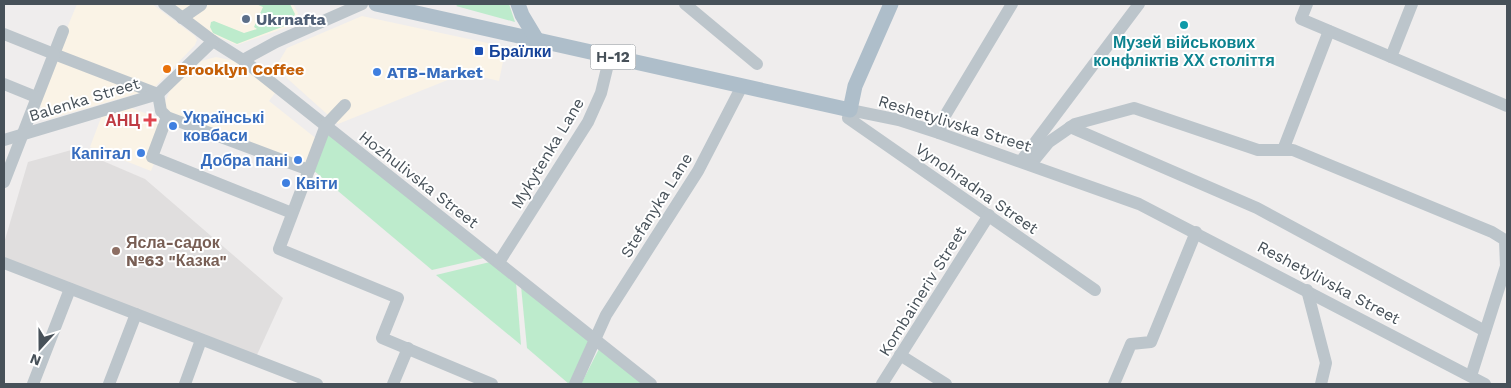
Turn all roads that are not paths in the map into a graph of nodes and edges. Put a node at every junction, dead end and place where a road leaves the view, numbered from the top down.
1 (164, 4) edge
2 (200, 4) edge
3 (362, 4) edge
4 (376, 4) edge
5 (518, 4) edge
6 (685, 4) edge
7 (891, 4) edge
8 (1012, 4) edge
9 (1139, 4) edge
10 (1307, 4) edge
11 (1412, 4) edge
12 (182, 18) junction
13 (63, 31) dead end
14 (1329, 32) junction
15 (4, 34) edge
16 (538, 40) junction
17 (213, 41) junction
18 (54, 54) junction
19 (610, 56) junction
20 (1391, 57) junction
21 (243, 60) junction
22 (757, 64) dead end
23 (4, 84) edge
24 (742, 86) junction
25 (158, 94) junction
26 (36, 97) junction
27 (345, 105) dead end
28 (1507, 106) edge
29 (850, 110) junction
30 (167, 117) junction
31 (326, 125) junction
32 (1070, 127) junction
33 (939, 132) junction
34 (21, 135) junction
35 (4, 140) edge
36 (1283, 150) junction
37 (1026, 162) junction
38 (309, 170) junction
39 (4, 182) edge
40 (292, 213) junction
41 (989, 215) junction
42 (1196, 232) junction
43 (499, 262) junction
44 (4, 263) edge
45 (70, 288) junction
46 (1095, 290) dead end
47 (1307, 290) junction
48 (136, 314) junction
49 (1485, 331) junction
50 (202, 340) junction
51 (596, 341) junction
52 (408, 348) junction
53 (900, 355) junction
54 (1471, 376) junction
55 (301, 382) edge
56 (33, 384) edge
57 (109, 384) edge
58 (184, 384) edge
59 (317, 384) edge
60 (393, 384) edge
61 (492, 384) edge
62 (575, 384) edge
63 (651, 384) edge
64 (882, 384) edge
65 (946, 384) edge
66 (1114, 384) edge
67 (1321, 384) edge
68 (1485, 384) edge

1 - 12 street, Hozhulivska Street
2 - 12 street
3 - 21 street
4 - 16 main road, Reshetylivska Street / Н-12
5 - 16 main road
6 - 22 street
7 - 29 main road
8 - 33 street
9 - 37 street
10 - 14 street
11 - 20 street
12 - 17 street, Hozhulivska Street
13 - 18 street
14 - 20 street
14 - 36 street
15 - 18 street
16 - 19 main road, Reshetylivska Street / Н-12
17 - 21 street, Hozhulivska Street
17 - 25 street, Balenka Street
18 - 25 street
18 - 26 street
19 - 24 main road, Reshetylivska Street / Н-12
19 - 43 street, Mykytenka Lane
20 - 28 street
21 - 31 street, Hozhulivska Street
23 - 26 street
24 - 29 main road, Reshetylivska Street / Н-12
24 - 51 street, Stefanyka Lane
25 - 30 street
25 - 34 street, Balenka Street
26 - 34 street
27 - 31 street
29 - 33 street, Reshetylivska Street
29 - 41 street, Vynohradna Street
30 - 38 street
30 - 40 street
31 - 38 street
31 - 43 street, Hozhulivska Street
32 - 36 street
32 - 37 street
32 - 49 street
33 - 37 street, Reshetylivska Street
34 - 35 street, Balenka Street
34 - 39 street
36 - 49 street
37 - 42 street, Reshetylivska Street
38 - 40 street
40 - 52 street
41 - 46 street, Vynohradna Street
41 - 53 street, Kombaineriv Street
42 - 47 street, Reshetylivska Street
42 - 66 street
43 - 51 street, Hozhulivska Street
44 - 45 street
45 - 48 street
45 - 56 street
47 - 54 street, Reshetylivska Street
47 - 67 street
48 - 50 street
48 - 57 street
49 - 54 street
50 - 55 street
50 - 58 street
51 - 62 street, Stefanyka Lane
51 - 63 street, Hozhulivska Street
52 - 60 street
52 - 61 street
53 - 64 street, Kombaineriv Street
53 - 65 street
54 - 68 street, Reshetylivska Street
55 - 59 street

